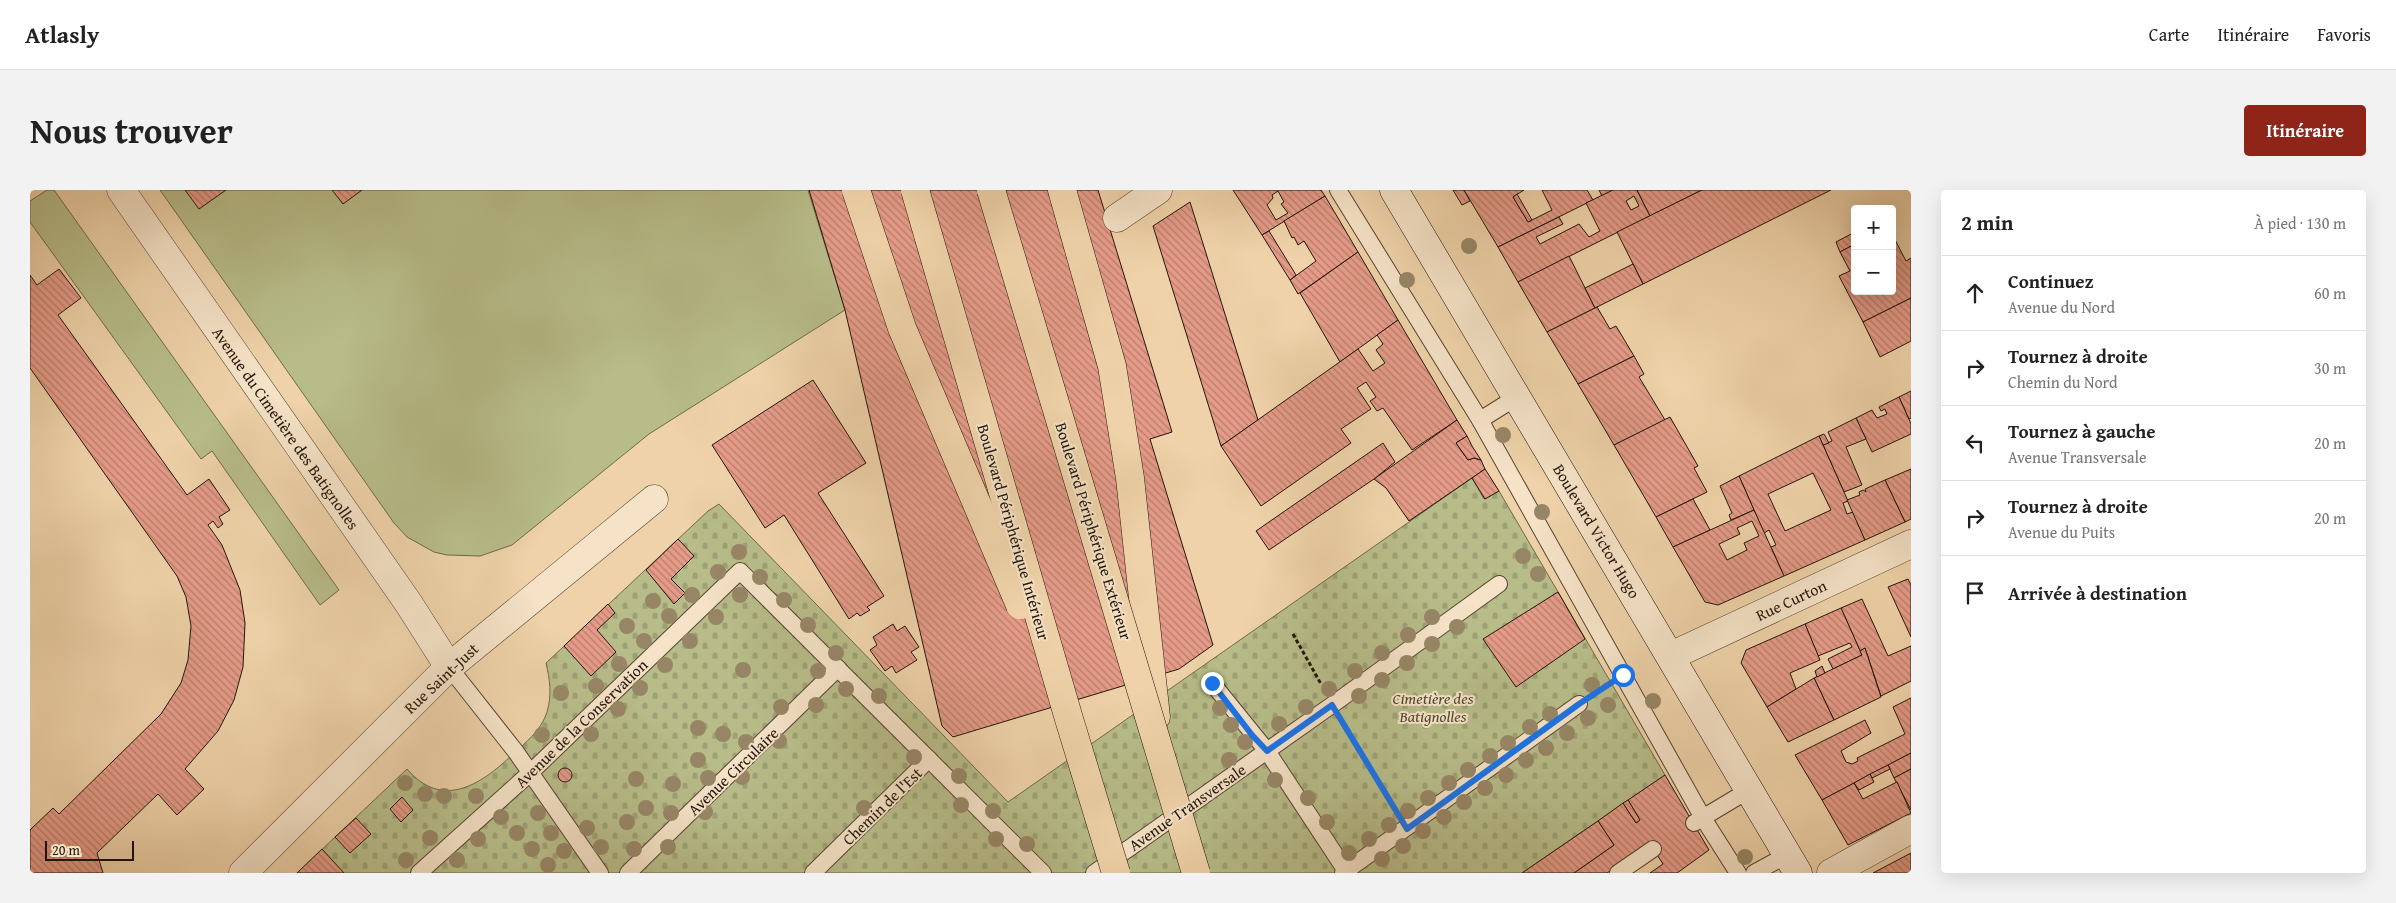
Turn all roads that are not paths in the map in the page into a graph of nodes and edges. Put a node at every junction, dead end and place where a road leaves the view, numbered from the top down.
1 (121, 190) edge
2 (856, 190) edge
3 (915, 190) edge
4 (991, 190) edge
5 (1158, 190) edge
6 (1338, 190) edge
7 (1394, 190) edge
8 (1065, 200) edge
9 (1117, 218) dead end
10 (1517, 398) junction
11 (1480, 420) junction
12 (654, 499) dead end
13 (1911, 544) edge
14 (1499, 584) dead end
15 (1671, 656) junction
16 (449, 667) junction
17 (838, 668) junction
18 (1212, 683) dead end
19 (1579, 704) dead end
20 (1069, 719) junction
21 (1267, 751) junction
22 (1160, 753) junction
23 (929, 759) junction
24 (530, 773) junction
25 (1749, 790) junction
26 (1698, 820) junction
27 (1911, 829) edge
28 (1653, 849) dead end
29 (1792, 864) edge
30 (1344, 872) edge
31 (243, 873) edge
32 (419, 873) edge
33 (600, 873) edge
34 (628, 873) edge
35 (813, 873) edge
36 (1043, 873) edge
37 (1094, 873) edge
38 (1116, 873) edge
39 (1196, 873) edge
40 (1618, 873) edge
41 (1738, 873) edge
42 (1754, 873) edge
43 (1831, 873) edge

1 - 16 street, Avenue du Cimetière des Batignolles
2 - 20 highway, bridge
3 - 20 highway, Boulevard Périphérique Intérieur, bridge
4 - 22 highway, Boulevard Périphérique Extérieur, bridge
5 - 9 street
6 - 11 lane
7 - 10 street, Boulevard Victor Hugo
8 - 22 highway, bridge
10 - 11 lane
10 - 15 street, Boulevard Victor Hugo
11 - 26 lane
12 - 16 street, Rue Saint-Just
13 - 15 street, Rue Curton
14 - 21 lane, Avenue Transversale
15 - 25 street, Boulevard Victor Hugo
16 - 24 lane
16 - 31 street, Rue Saint-Just
17 - 23 lane
17 - 24 lane, Avenue de la Conservation
17 - 34 lane, Avenue Circulaire
18 - 21 lane
19 - 30 lane
20 - 38 highway, Boulevard Périphérique Intérieur, bridge
21 - 30 lane
21 - 37 lane, Avenue Transversale
22 - 39 highway, Boulevard Périphérique Extérieur, bridge
23 - 35 lane, Chemin de l'Est
23 - 36 lane
24 - 32 lane, Avenue de la Conservation
24 - 33 lane
25 - 26 lane
25 - 29 street, Boulevard Victor Hugo
26 - 41 lane
27 - 43 street
28 - 40 lane
29 - 42 lane

